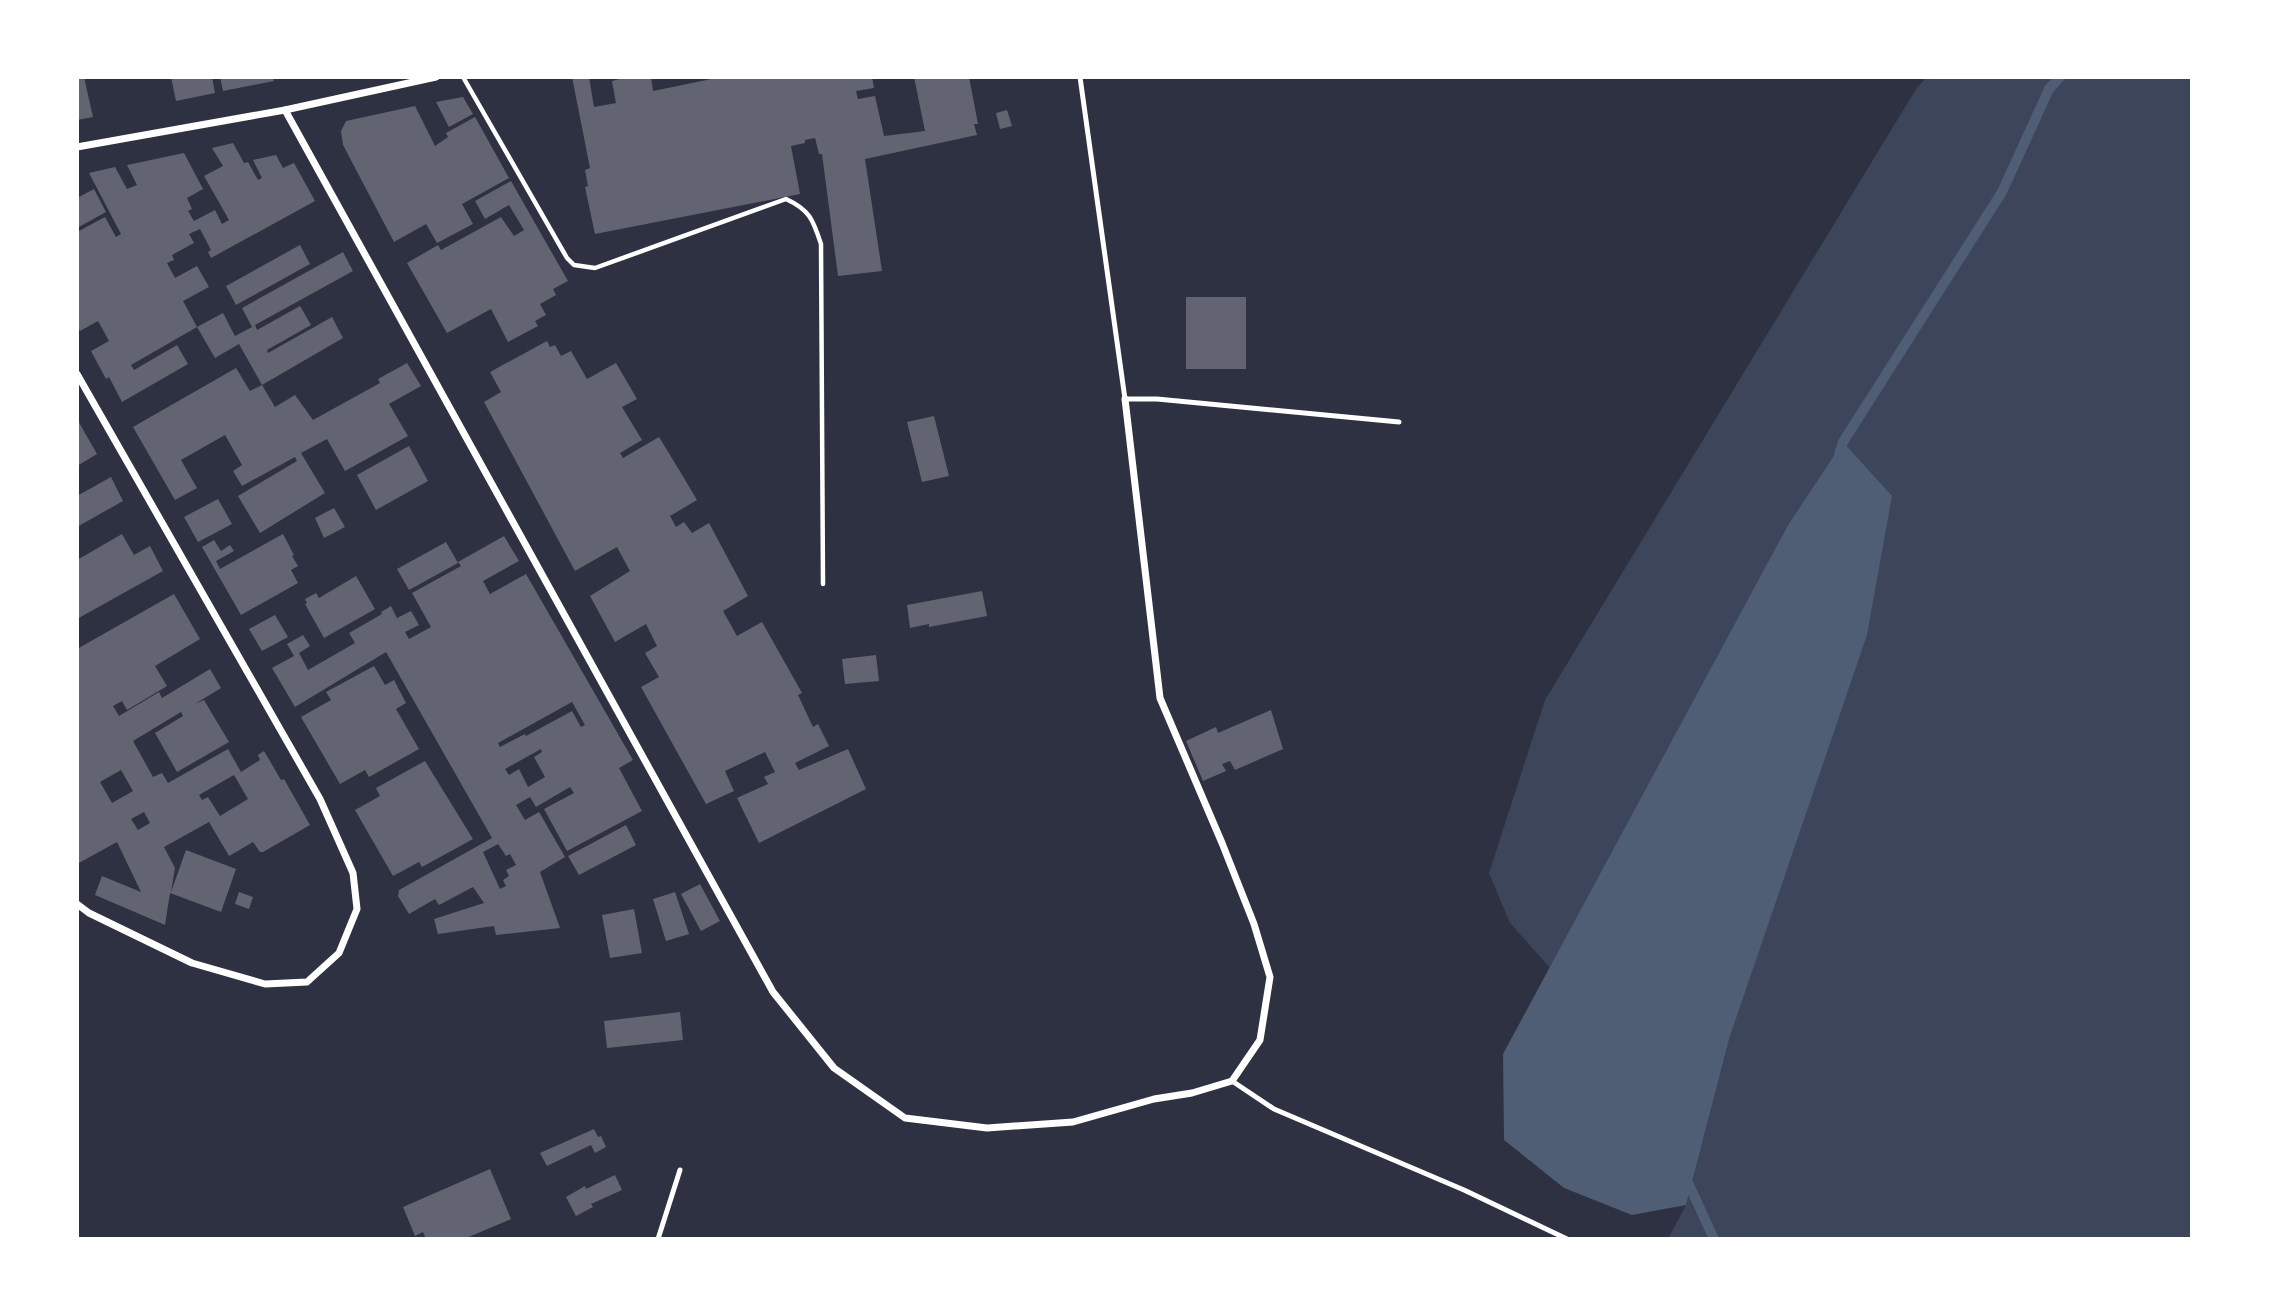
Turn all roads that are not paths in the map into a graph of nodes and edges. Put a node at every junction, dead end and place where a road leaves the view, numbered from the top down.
1 (436, 77) edge
2 (1080, 77) edge
3 (285, 110) junction
4 (77, 147) edge
5 (77, 374) edge
6 (1125, 398) junction
7 (1399, 422) dead end
8 (77, 904) edge
9 (1232, 1081) junction
10 (680, 1170) dead end
11 (658, 1239) edge
12 (1567, 1239) edge

1 - 3 street
2 - 6 lane
3 - 4 street
3 - 9 street
5 - 8 street
6 - 7 lane
6 - 9 street
9 - 12 lane
10 - 11 lane

